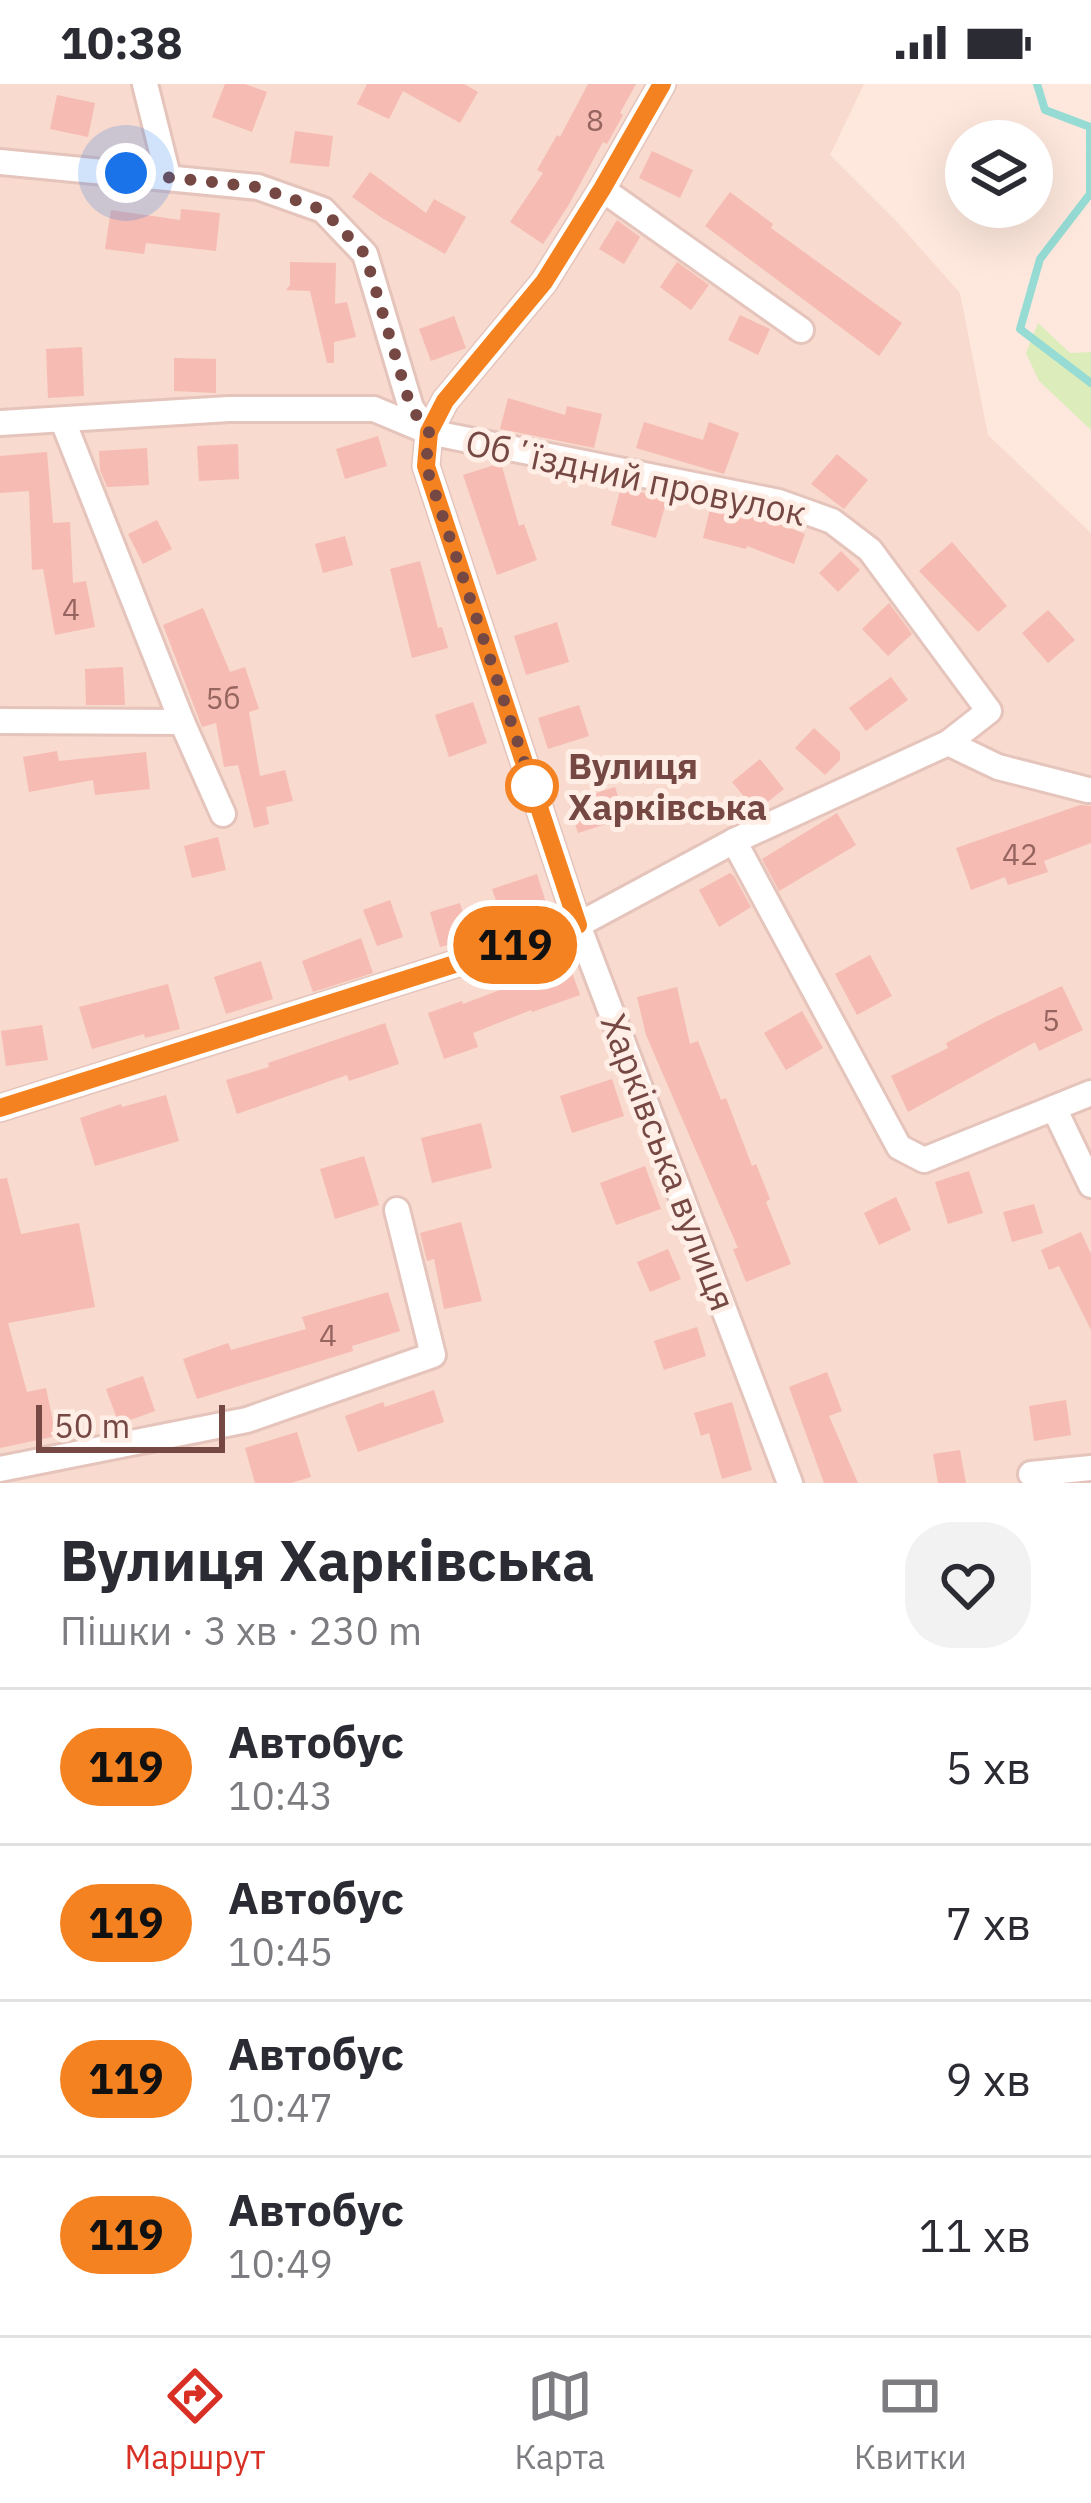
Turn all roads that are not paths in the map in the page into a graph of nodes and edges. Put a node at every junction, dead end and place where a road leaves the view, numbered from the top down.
1 (146, 84) edge
2 (662, 84) edge
3 (0, 162) edge
4 (169, 176) junction
5 (602, 189) junction
6 (801, 330) dead end
7 (63, 421) junction
8 (0, 423) edge
9 (429, 432) junction
10 (0, 721) edge
11 (182, 722) junction
12 (948, 743) junction
13 (1088, 790) dead end
14 (223, 814) dead end
15 (734, 841) junction
16 (578, 925) junction
17 (1091, 1093) edge
18 (0, 1108) edge
19 (1054, 1108) junction
20 (1091, 1185) edge
21 (397, 1210) dead end
22 (1091, 1468) edge
23 (0, 1469) edge
24 (1030, 1474) dead end
25 (790, 1483) edge

1 - 4 street
2 - 5 street
3 - 4 street, Харківська вулиця
4 - 9 street, Харківська вулиця
5 - 6 street
5 - 9 street
7 - 8 street
7 - 9 street
7 - 11 street
9 - 12 street, Обʼїздний провулок
9 - 16 street, Харківська вулиця
10 - 11 street
11 - 14 street
12 - 13 street
12 - 15 street, Обʼїздний провулок
15 - 16 street, Обʼїздний провулок
15 - 19 street
16 - 18 street, Обʼїздний провулок
16 - 25 street, Харківська вулиця
17 - 19 street
19 - 20 street
21 - 23 street
22 - 24 street

